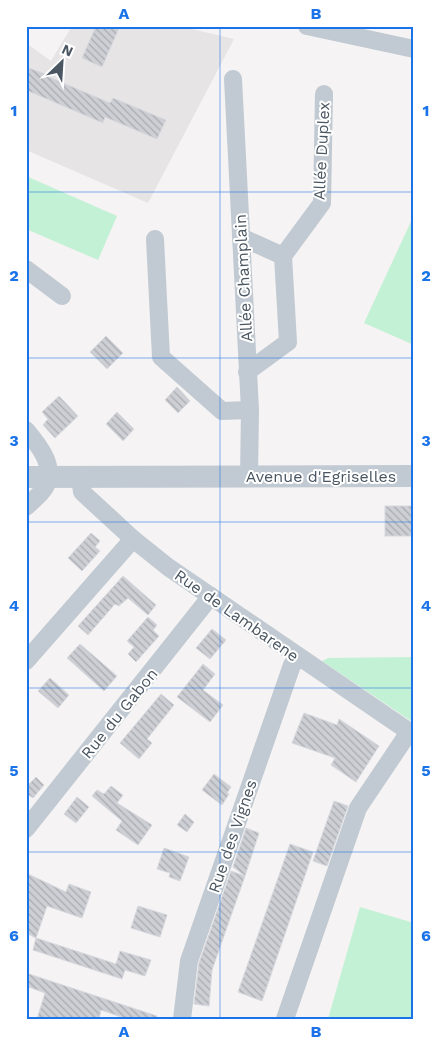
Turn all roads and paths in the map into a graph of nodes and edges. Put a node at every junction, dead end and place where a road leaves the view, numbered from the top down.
1 (307, 26) edge
2 (414, 49) edge
3 (233, 79) dead end
4 (324, 94) dead end
5 (241, 238) junction
6 (154, 239) dead end
7 (283, 256) junction
8 (26, 269) edge
9 (62, 296) dead end
10 (247, 372) junction
11 (250, 410) junction
12 (26, 430) edge
13 (80, 476) junction
14 (414, 476) edge
15 (26, 477) edge
16 (49, 477) junction
17 (249, 477) junction
18 (26, 507) edge
19 (133, 539) junction
20 (211, 596) junction
21 (298, 657) junction
22 (26, 661) edge
23 (412, 734) edge
24 (26, 829) edge
25 (182, 1019) edge
26 (285, 1019) edge

1 - 2 street
3 - 5 street, Allée Champlain
4 - 7 street, Allée Duplex
5 - 7 street
5 - 10 street, Allée Champlain
6 - 11 street
7 - 10 street
8 - 9 street
10 - 11 street, Allée Champlain
11 - 17 street, Allée Champlain
12 - 16 street
13 - 16 street, Avenue d'Egriselles
13 - 17 street, Avenue d'Egriselles
13 - 19 street, Rue de Lambarene
14 - 17 street, Avenue d'Egriselles
15 - 16 street, Avenue d'Egriselles
16 - 18 street
19 - 20 street, Rue de Lambarene
19 - 22 street
20 - 21 street, Rue de Lambarene
20 - 24 street, Rue du Gabon
21 - 23 street, Rue de Lambarene
21 - 25 street, Rue des Vignes
23 - 26 street

